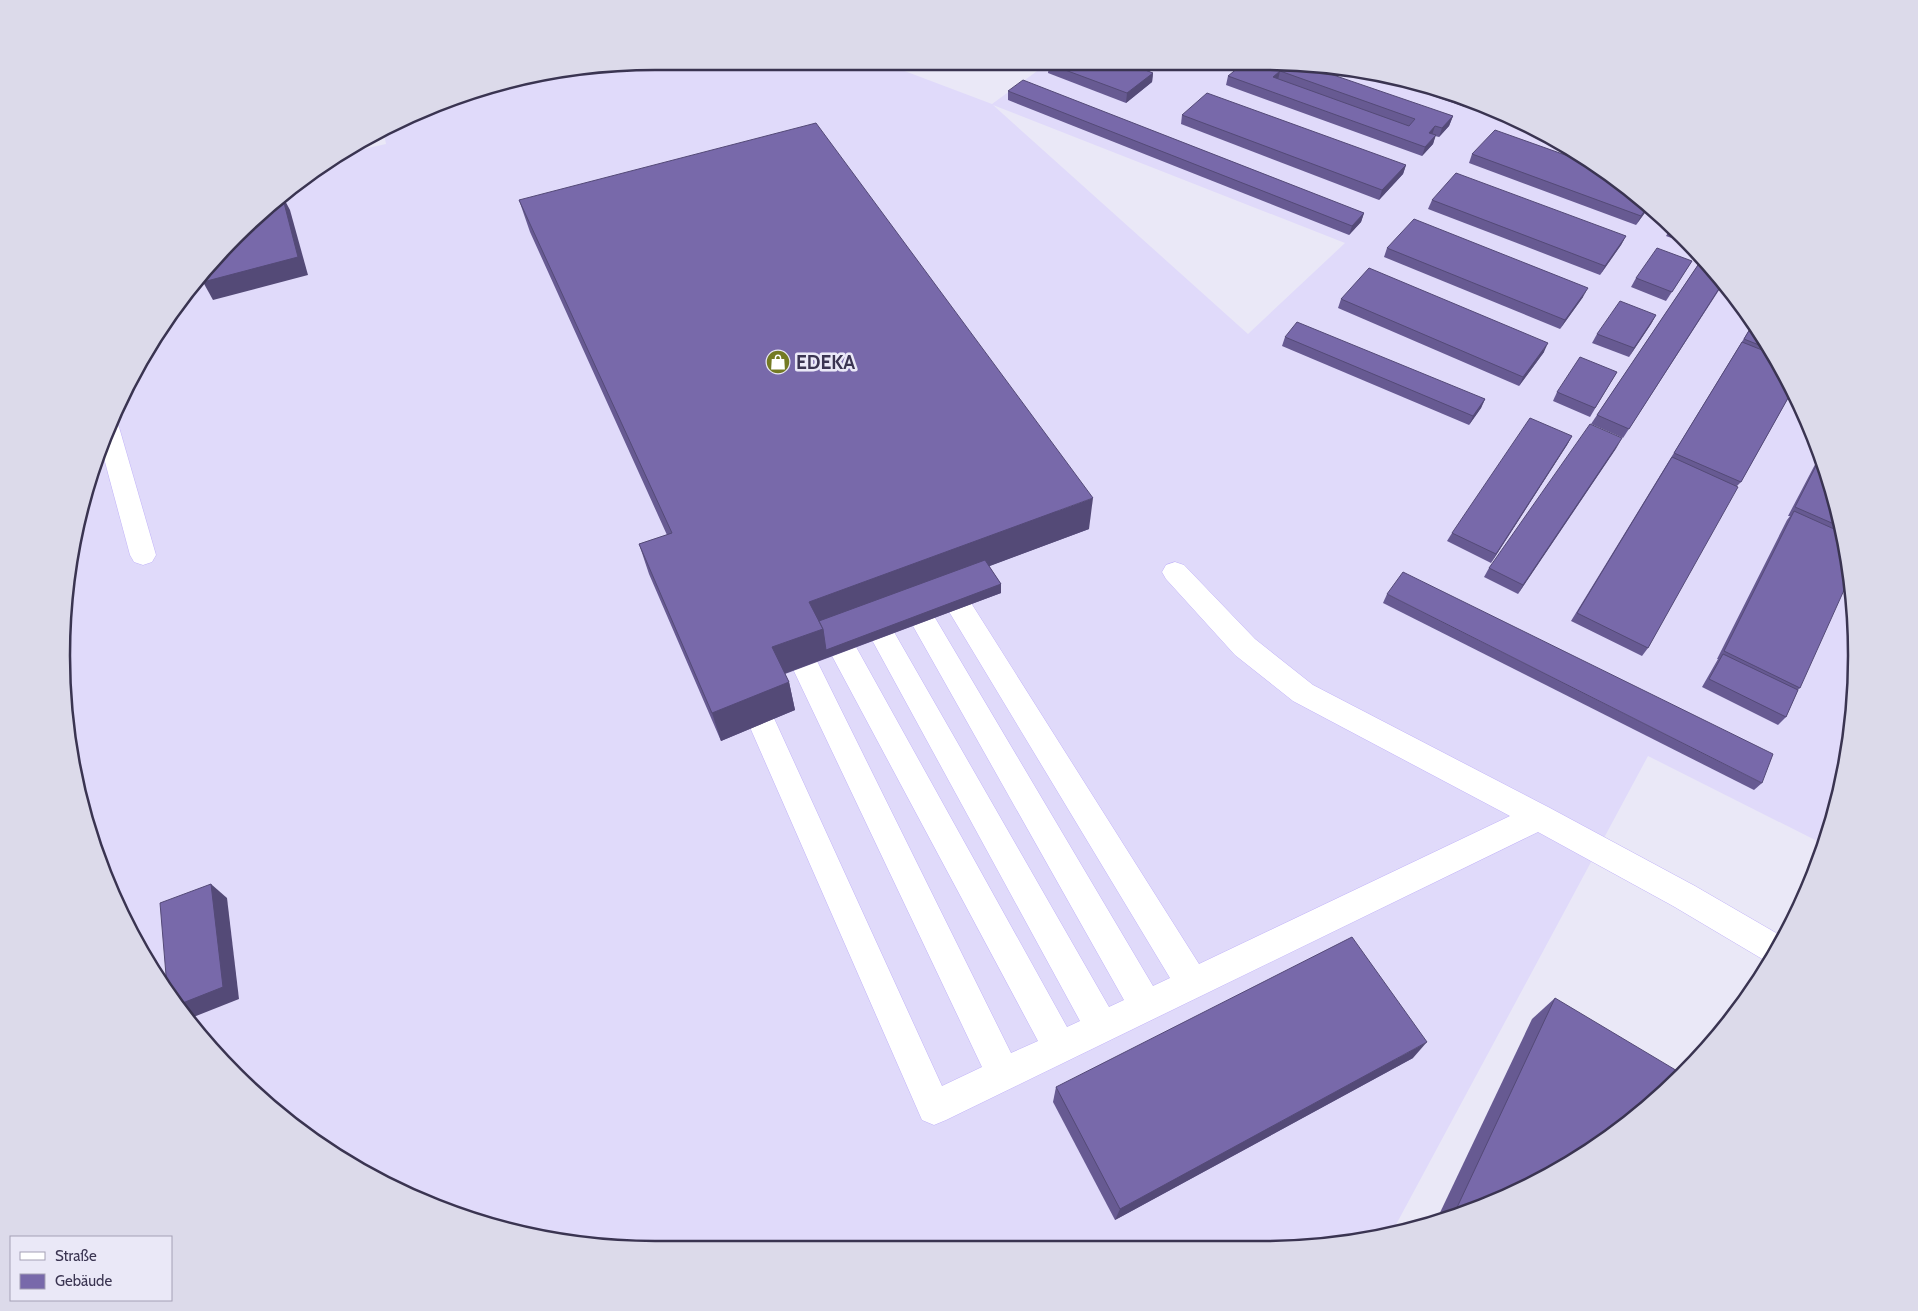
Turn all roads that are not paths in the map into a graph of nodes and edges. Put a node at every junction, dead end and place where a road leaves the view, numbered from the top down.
1 (111, 441) edge
2 (143, 555) dead end
3 (1175, 572) dead end
4 (945, 583) edge
5 (910, 596) edge
6 (869, 611) edge
7 (830, 626) edge
8 (806, 667) edge
9 (763, 725) edge
10 (1539, 816) junction
11 (1771, 947) edge
12 (1192, 983) junction
13 (1146, 1006) junction
14 (1102, 1028) junction
15 (1060, 1048) junction
16 (1003, 1074) junction

1 - 2 lane
3 - 10 lane
4 - 12 lane
5 - 13 lane
6 - 14 lane
7 - 15 lane
8 - 16 lane
9 - 16 lane
10 - 11 lane
10 - 12 lane
12 - 13 lane
13 - 14 lane
14 - 15 lane
15 - 16 lane

